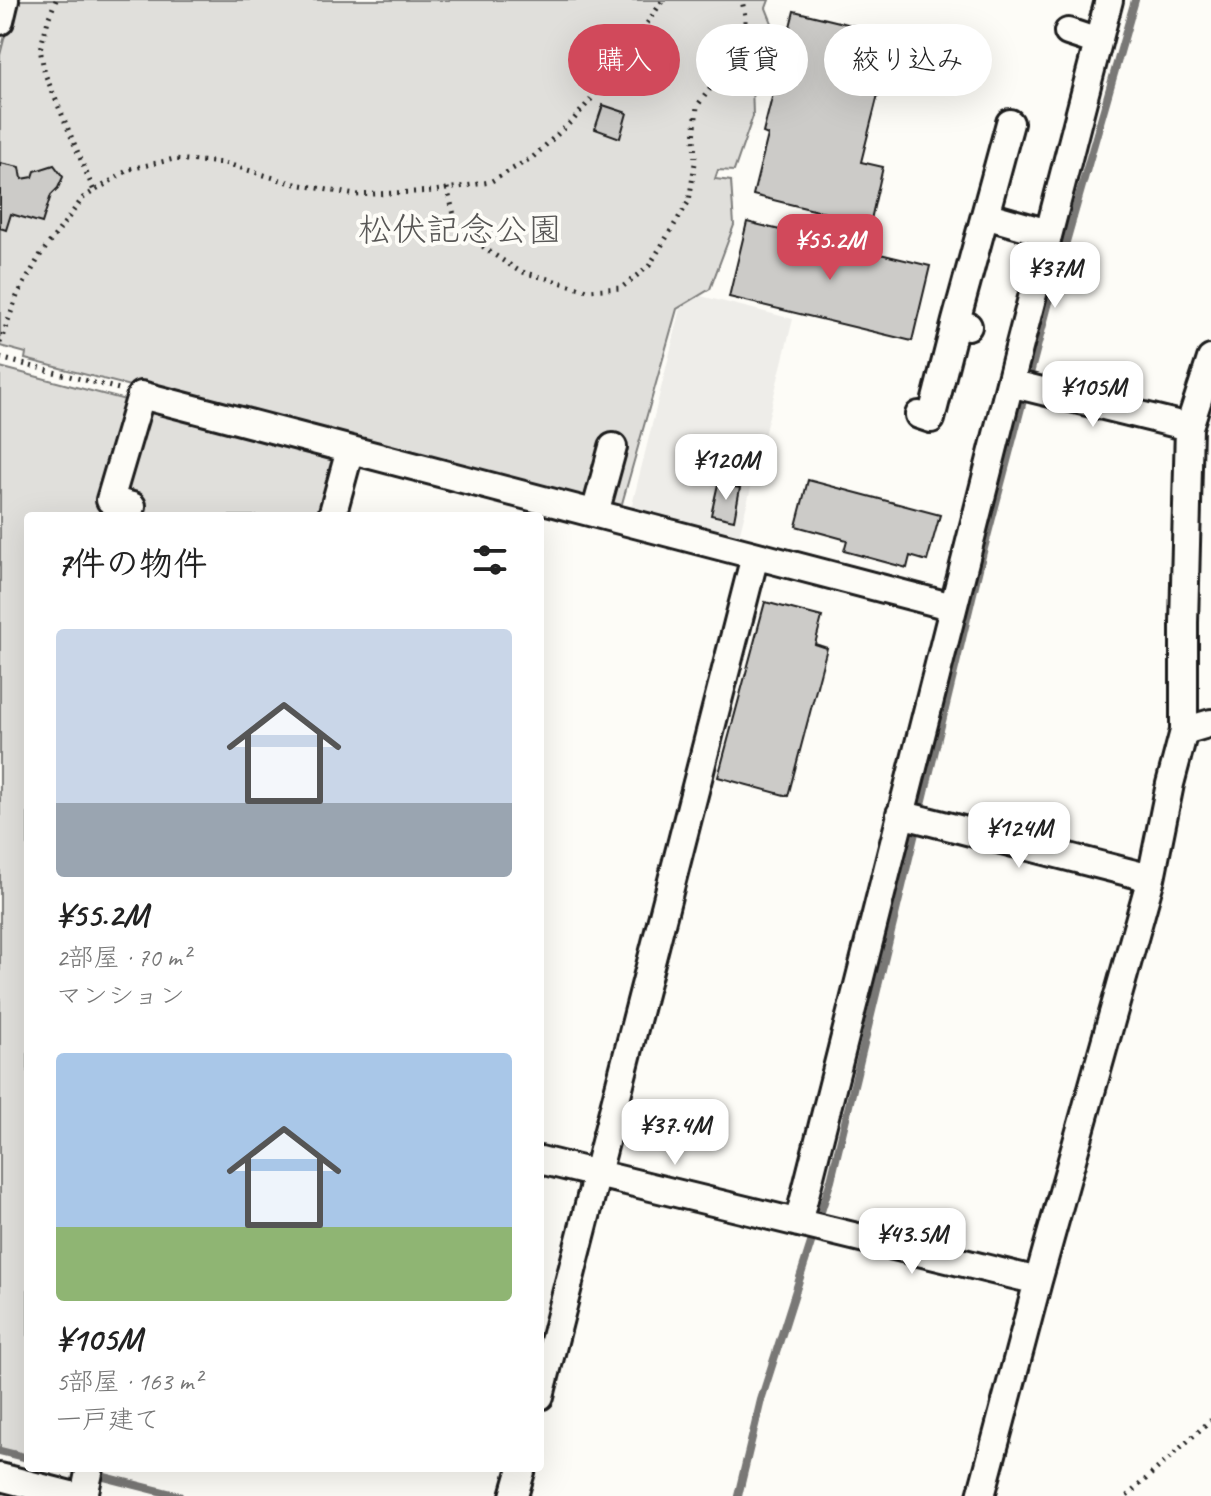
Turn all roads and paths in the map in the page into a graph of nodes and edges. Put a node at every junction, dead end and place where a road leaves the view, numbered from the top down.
1 (5, 0) edge
2 (56, 0) edge
3 (663, 0) edge
4 (742, 0) edge
5 (1109, 0) edge
6 (0, 21) edge
7 (1068, 32) dead end
8 (1098, 42) junction
9 (1010, 123) dead end
10 (447, 188) junction
11 (94, 191) junction
12 (985, 215) junction
13 (1048, 233) junction
14 (0, 343) edge
15 (0, 358) edge
16 (1211, 359) edge
17 (1010, 383) junction
18 (141, 395) junction
19 (919, 415) dead end
20 (1189, 427) junction
21 (613, 447) dead end
22 (350, 450) junction
23 (132, 506) dead end
24 (333, 512) edge
25 (595, 513) junction
26 (755, 556) junction
27 (953, 607) junction
28 (1211, 723) edge
29 (1184, 731) junction
30 (900, 814) junction
31 (1151, 878) junction
32 (544, 1161) edge
33 (597, 1174) junction
34 (798, 1223) junction
35 (1038, 1281) junction
36 (544, 1380) edge
37 (1211, 1420) edge
38 (89, 1472) edge
39 (521, 1472) edge
40 (0, 1477) edge
41 (75, 1496) edge
42 (84, 1496) edge
43 (514, 1496) edge
44 (981, 1496) edge
45 (1127, 1496) edge

1 - 6 street
2 - 11 path
3 - 10 path
4 - 10 path
5 - 8 street
7 - 8 street
8 - 13 street
9 - 12 street
10 - 11 path
11 - 14 path
12 - 13 street
12 - 19 street
13 - 17 street
15 - 18 path
16 - 20 street
17 - 20 street
17 - 27 street
18 - 22 street
18 - 23 street
20 - 29 street
21 - 25 street
22 - 24 street
22 - 25 street
25 - 26 street
26 - 27 street
26 - 33 street
27 - 30 street
28 - 29 street
29 - 31 street
30 - 31 street
30 - 34 street
31 - 35 street
32 - 33 street
33 - 34 street
33 - 36 street
34 - 35 street
35 - 44 street
37 - 45 path
38 - 42 street
39 - 43 street
40 - 41 street

